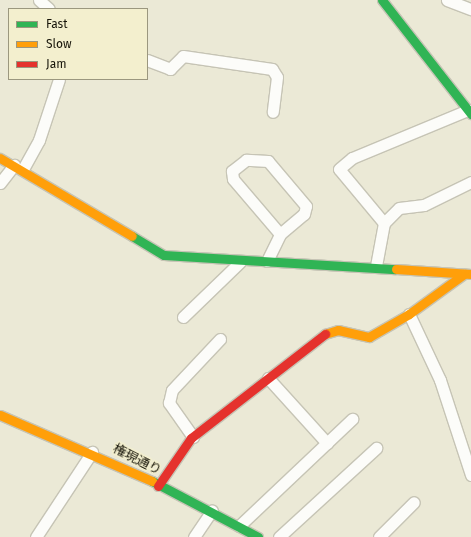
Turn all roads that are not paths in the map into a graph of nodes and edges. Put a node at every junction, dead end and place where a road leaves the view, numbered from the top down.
1 (39, 0) edge
2 (447, 0) edge
3 (387, 2) edge
4 (48, 8) edge
5 (471, 9) edge
6 (148, 60) edge
7 (59, 80) edge
8 (274, 112) dead end
9 (470, 112) edge
10 (0, 158) edge
11 (19, 167) junction
12 (471, 182) edge
13 (0, 183) edge
14 (384, 223) junction
15 (280, 234) junction
16 (267, 261) junction
17 (240, 262) junction
18 (376, 266) junction
19 (467, 274) edge
20 (409, 314) junction
21 (183, 318) dead end
22 (220, 340) dead end
23 (268, 378) junction
24 (0, 415) edge
25 (352, 418) dead end
26 (193, 437) junction
27 (326, 443) junction
28 (376, 448) dead end
29 (92, 452) junction
30 (471, 474) edge
31 (158, 486) junction
32 (414, 502) dead end
33 (212, 510) junction
34 (239, 526) junction
35 (36, 537) edge
36 (194, 537) edge
37 (258, 537) edge
38 (279, 537) edge
39 (379, 537) edge

1 - 4 street
2 - 5 street
3 - 9 street
6 - 8 street
7 - 11 street
9 - 14 street
10 - 11 street
11 - 13 street
11 - 17 street
12 - 14 street
14 - 18 street
15 - 15 street
15 - 16 street
16 - 17 street
16 - 18 street
17 - 21 street
18 - 19 street
19 - 20 street
20 - 23 street
20 - 30 street
22 - 26 street
23 - 26 street
23 - 27 street
24 - 29 street, 権現通り
25 - 27 street
26 - 31 street
27 - 34 street
28 - 38 street
29 - 31 street, 権現通り
29 - 35 street
31 - 33 street, 権現通り
32 - 39 street
33 - 34 street, 権現通り
33 - 36 street
34 - 37 street, 権現通り

